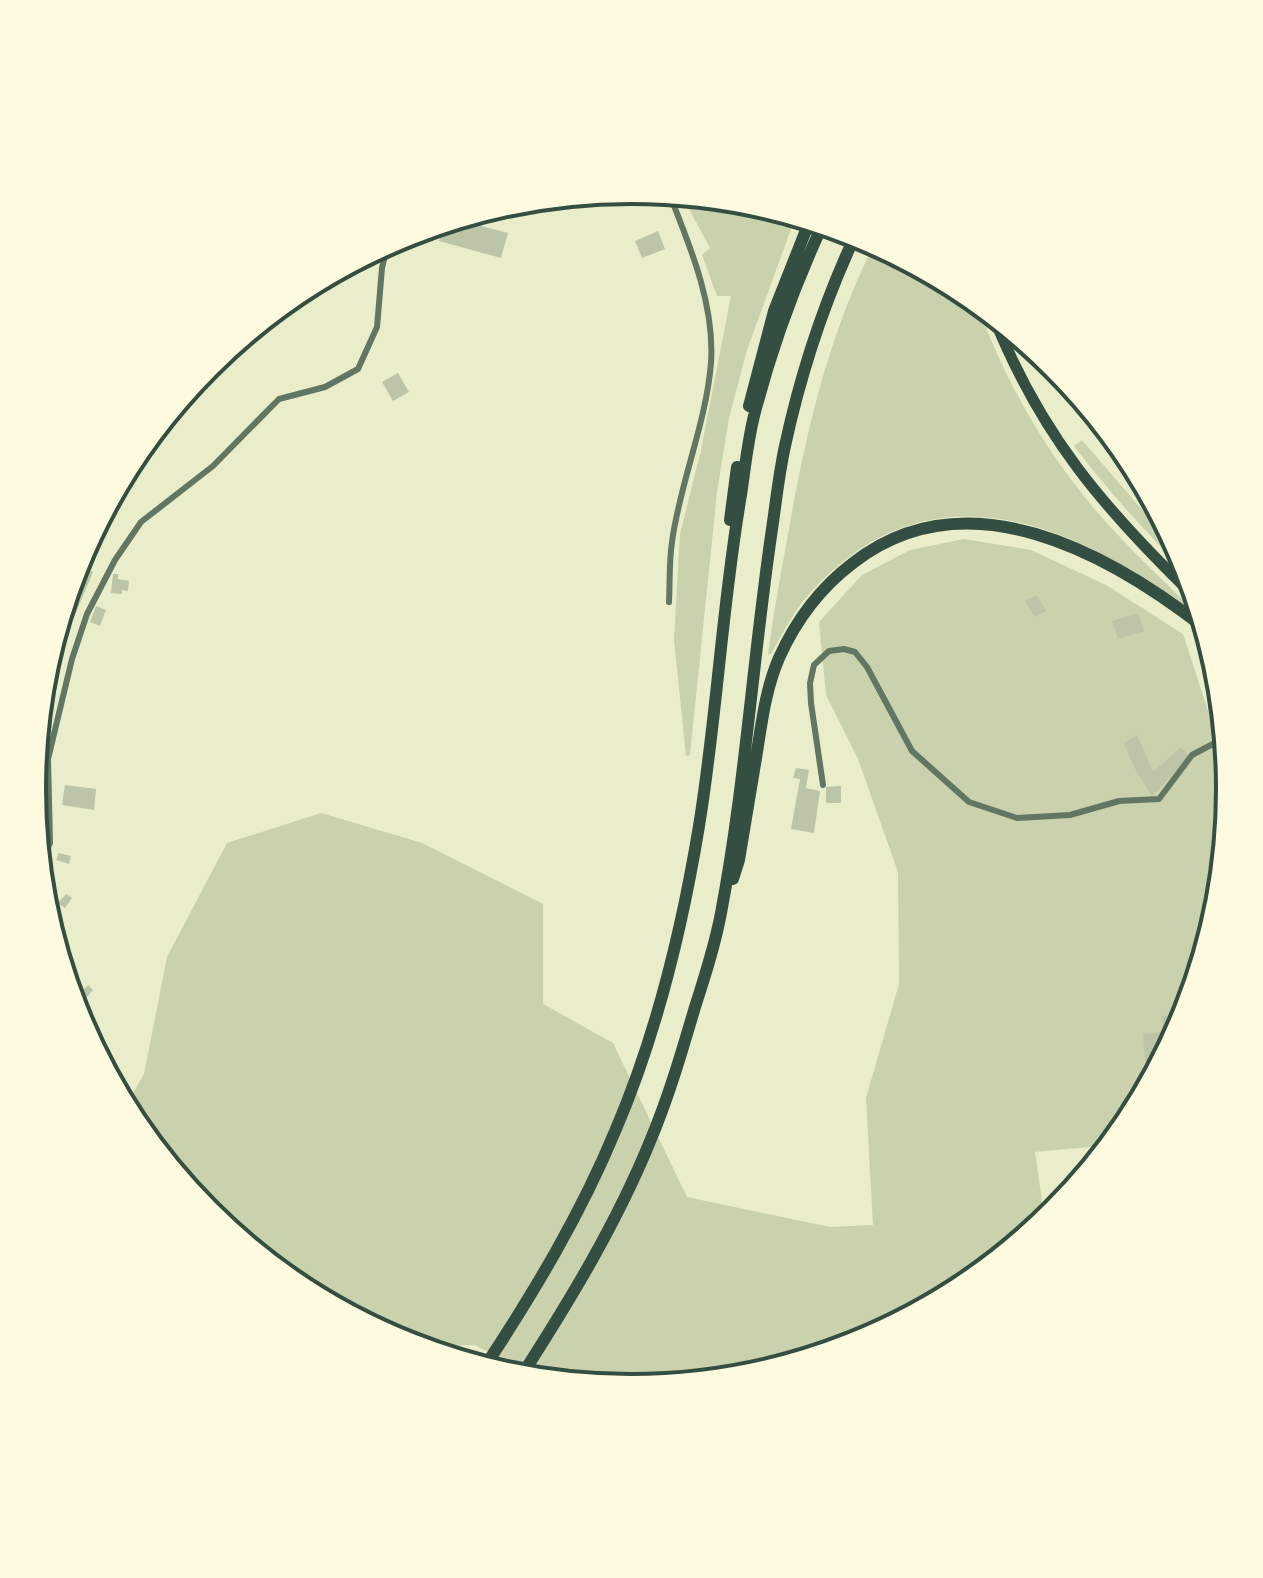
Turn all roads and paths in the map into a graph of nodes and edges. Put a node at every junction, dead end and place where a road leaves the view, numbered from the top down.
1 (674, 205) edge
2 (806, 230) edge
3 (818, 234) edge
4 (850, 246) edge
5 (384, 259) edge
6 (1002, 335) edge
7 (728, 567) junction
8 (1178, 579) edge
9 (669, 602) dead end
10 (1191, 618) edge
11 (1215, 740) edge
12 (823, 785) dead end
13 (49, 845) edge
14 (720, 916) junction
15 (491, 1357) edge
16 (529, 1365) edge

1 - 9 street
2 - 7 highway
3 - 7 highway
4 - 14 highway
5 - 13 street
6 - 8 highway
7 - 15 highway
10 - 14 highway
11 - 12 street
14 - 16 highway

